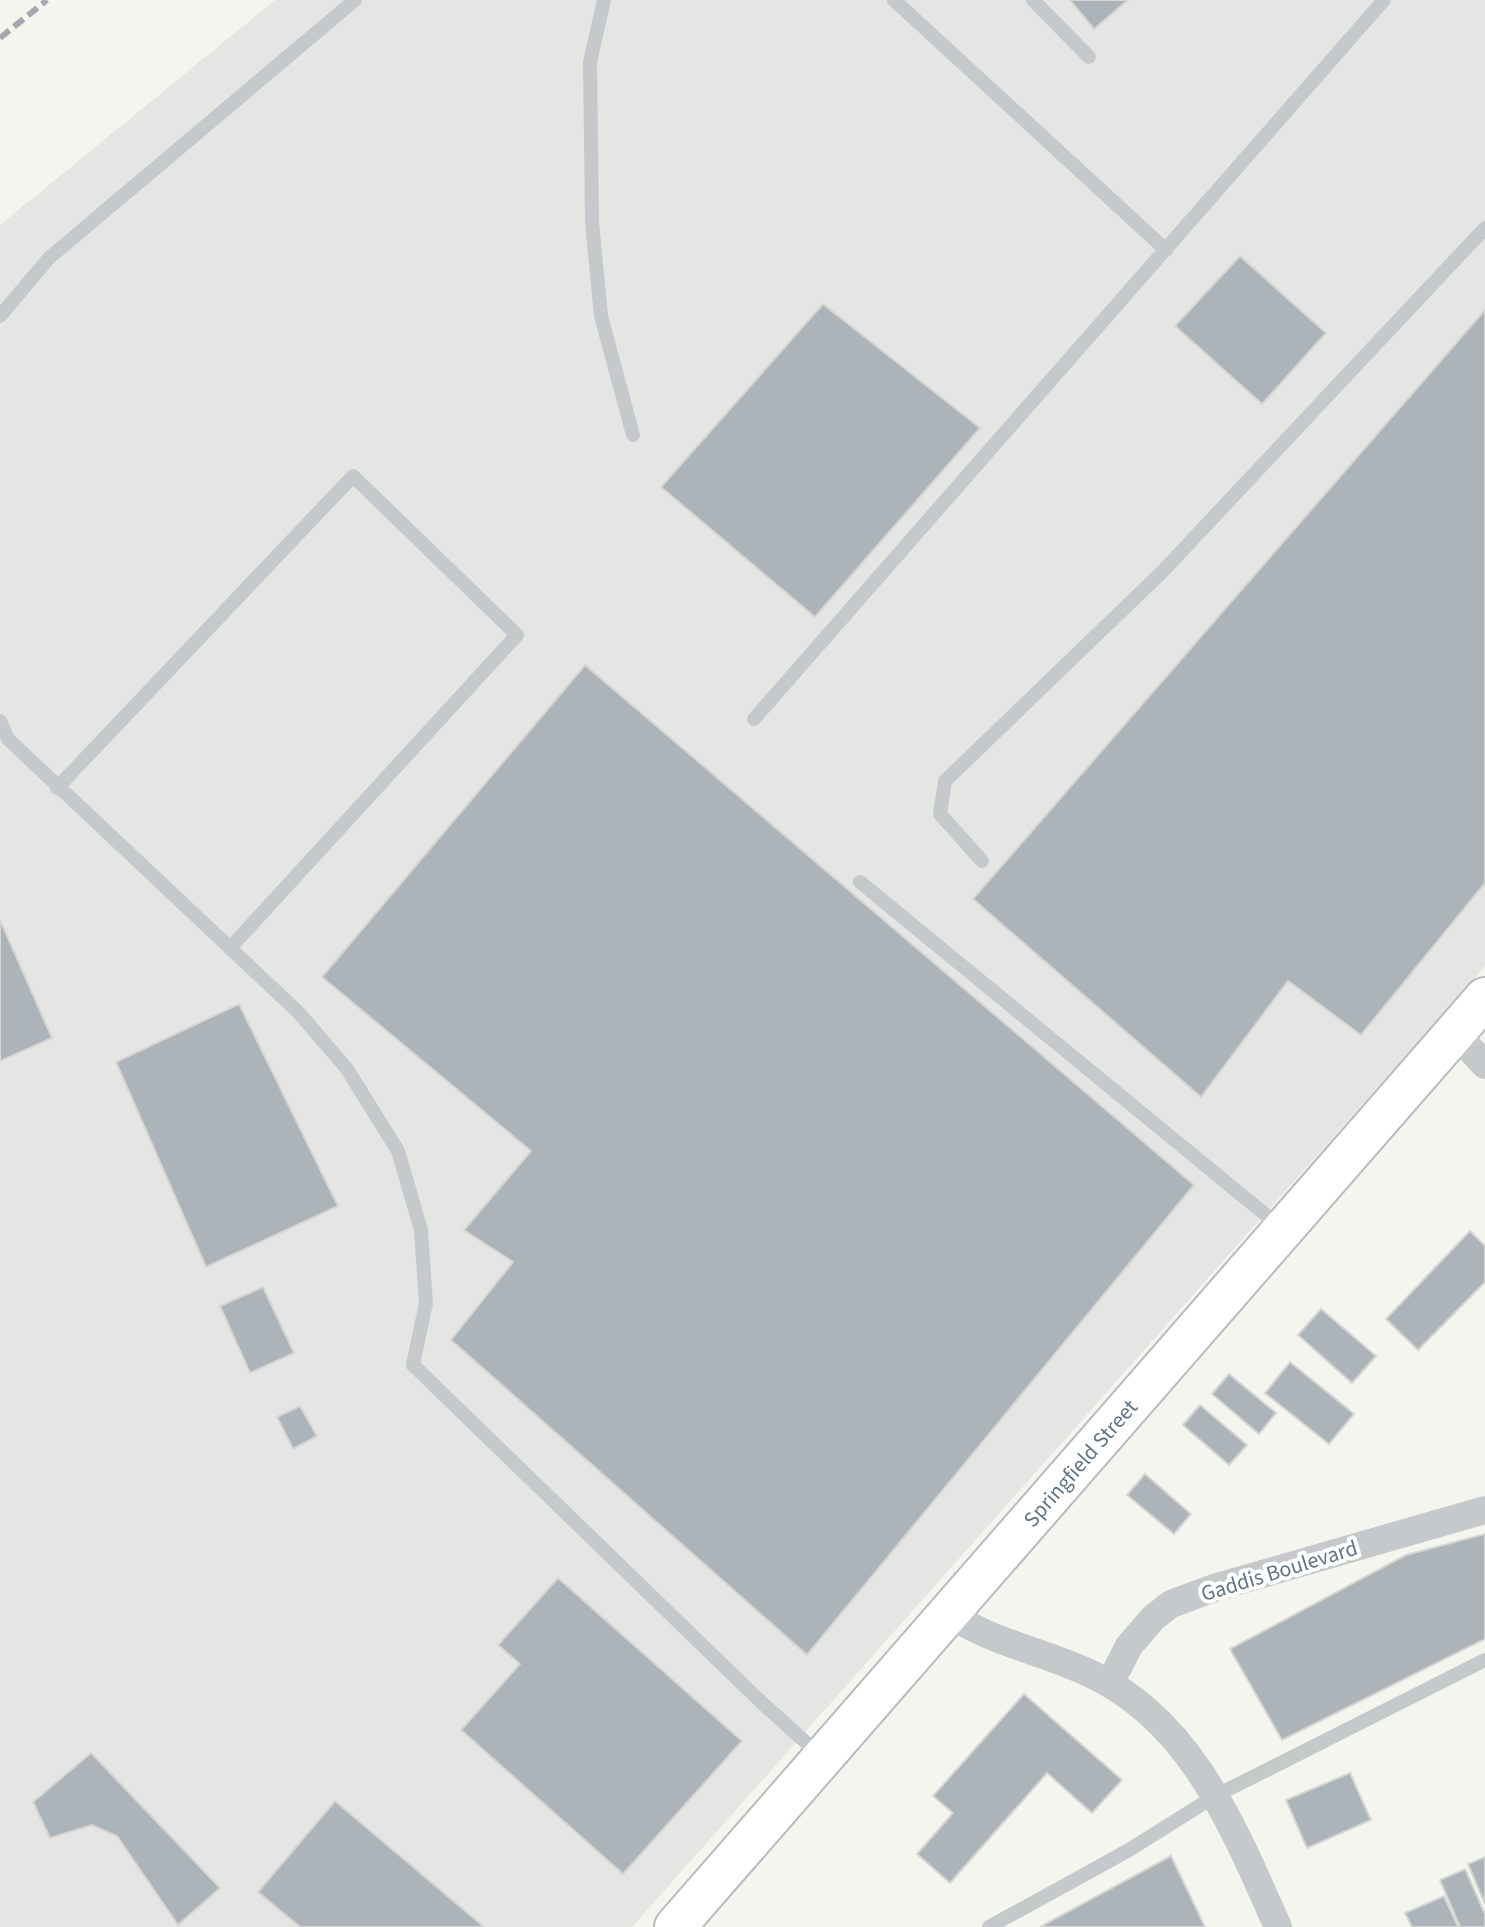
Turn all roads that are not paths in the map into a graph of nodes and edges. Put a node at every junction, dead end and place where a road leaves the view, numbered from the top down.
1 (355, 0) edge
2 (604, 0) edge
3 (894, 0) edge
4 (1033, 0) edge
5 (1384, 0) edge
6 (1089, 57) dead end
7 (1485, 228) edge
8 (1166, 250) junction
9 (0, 316) edge
10 (633, 435) dead end
11 (754, 719) dead end
12 (0, 721) edge
13 (57, 788) junction
14 (982, 861) dead end
15 (860, 882) dead end
16 (230, 948) junction
17 (1485, 998) edge
18 (1455, 1033) junction
19 (1485, 1065) edge
20 (1283, 1229) junction
21 (1485, 1510) edge
22 (948, 1613) junction
23 (1485, 1660) edge
24 (1110, 1683) junction
25 (823, 1757) junction
26 (1215, 1796) junction
27 (675, 1927) edge
28 (989, 1927) edge
29 (1278, 1927) edge

1 - 9 lane
2 - 10 lane
3 - 8 lane
4 - 6 lane
5 - 8 lane
7 - 14 lane
8 - 11 lane
12 - 13 lane
13 - 16 lane
13 - 16 lane
15 - 20 lane
16 - 25 lane
17 - 18 main road, Springfield Street
18 - 19 street
18 - 20 main road, Springfield Street
20 - 22 main road, Springfield Street
21 - 24 street, Gaddis Boulevard
22 - 24 street
22 - 25 main road, Springfield Street
23 - 26 lane
24 - 26 street
25 - 27 main road, Springfield Street
26 - 28 lane
26 - 29 street

